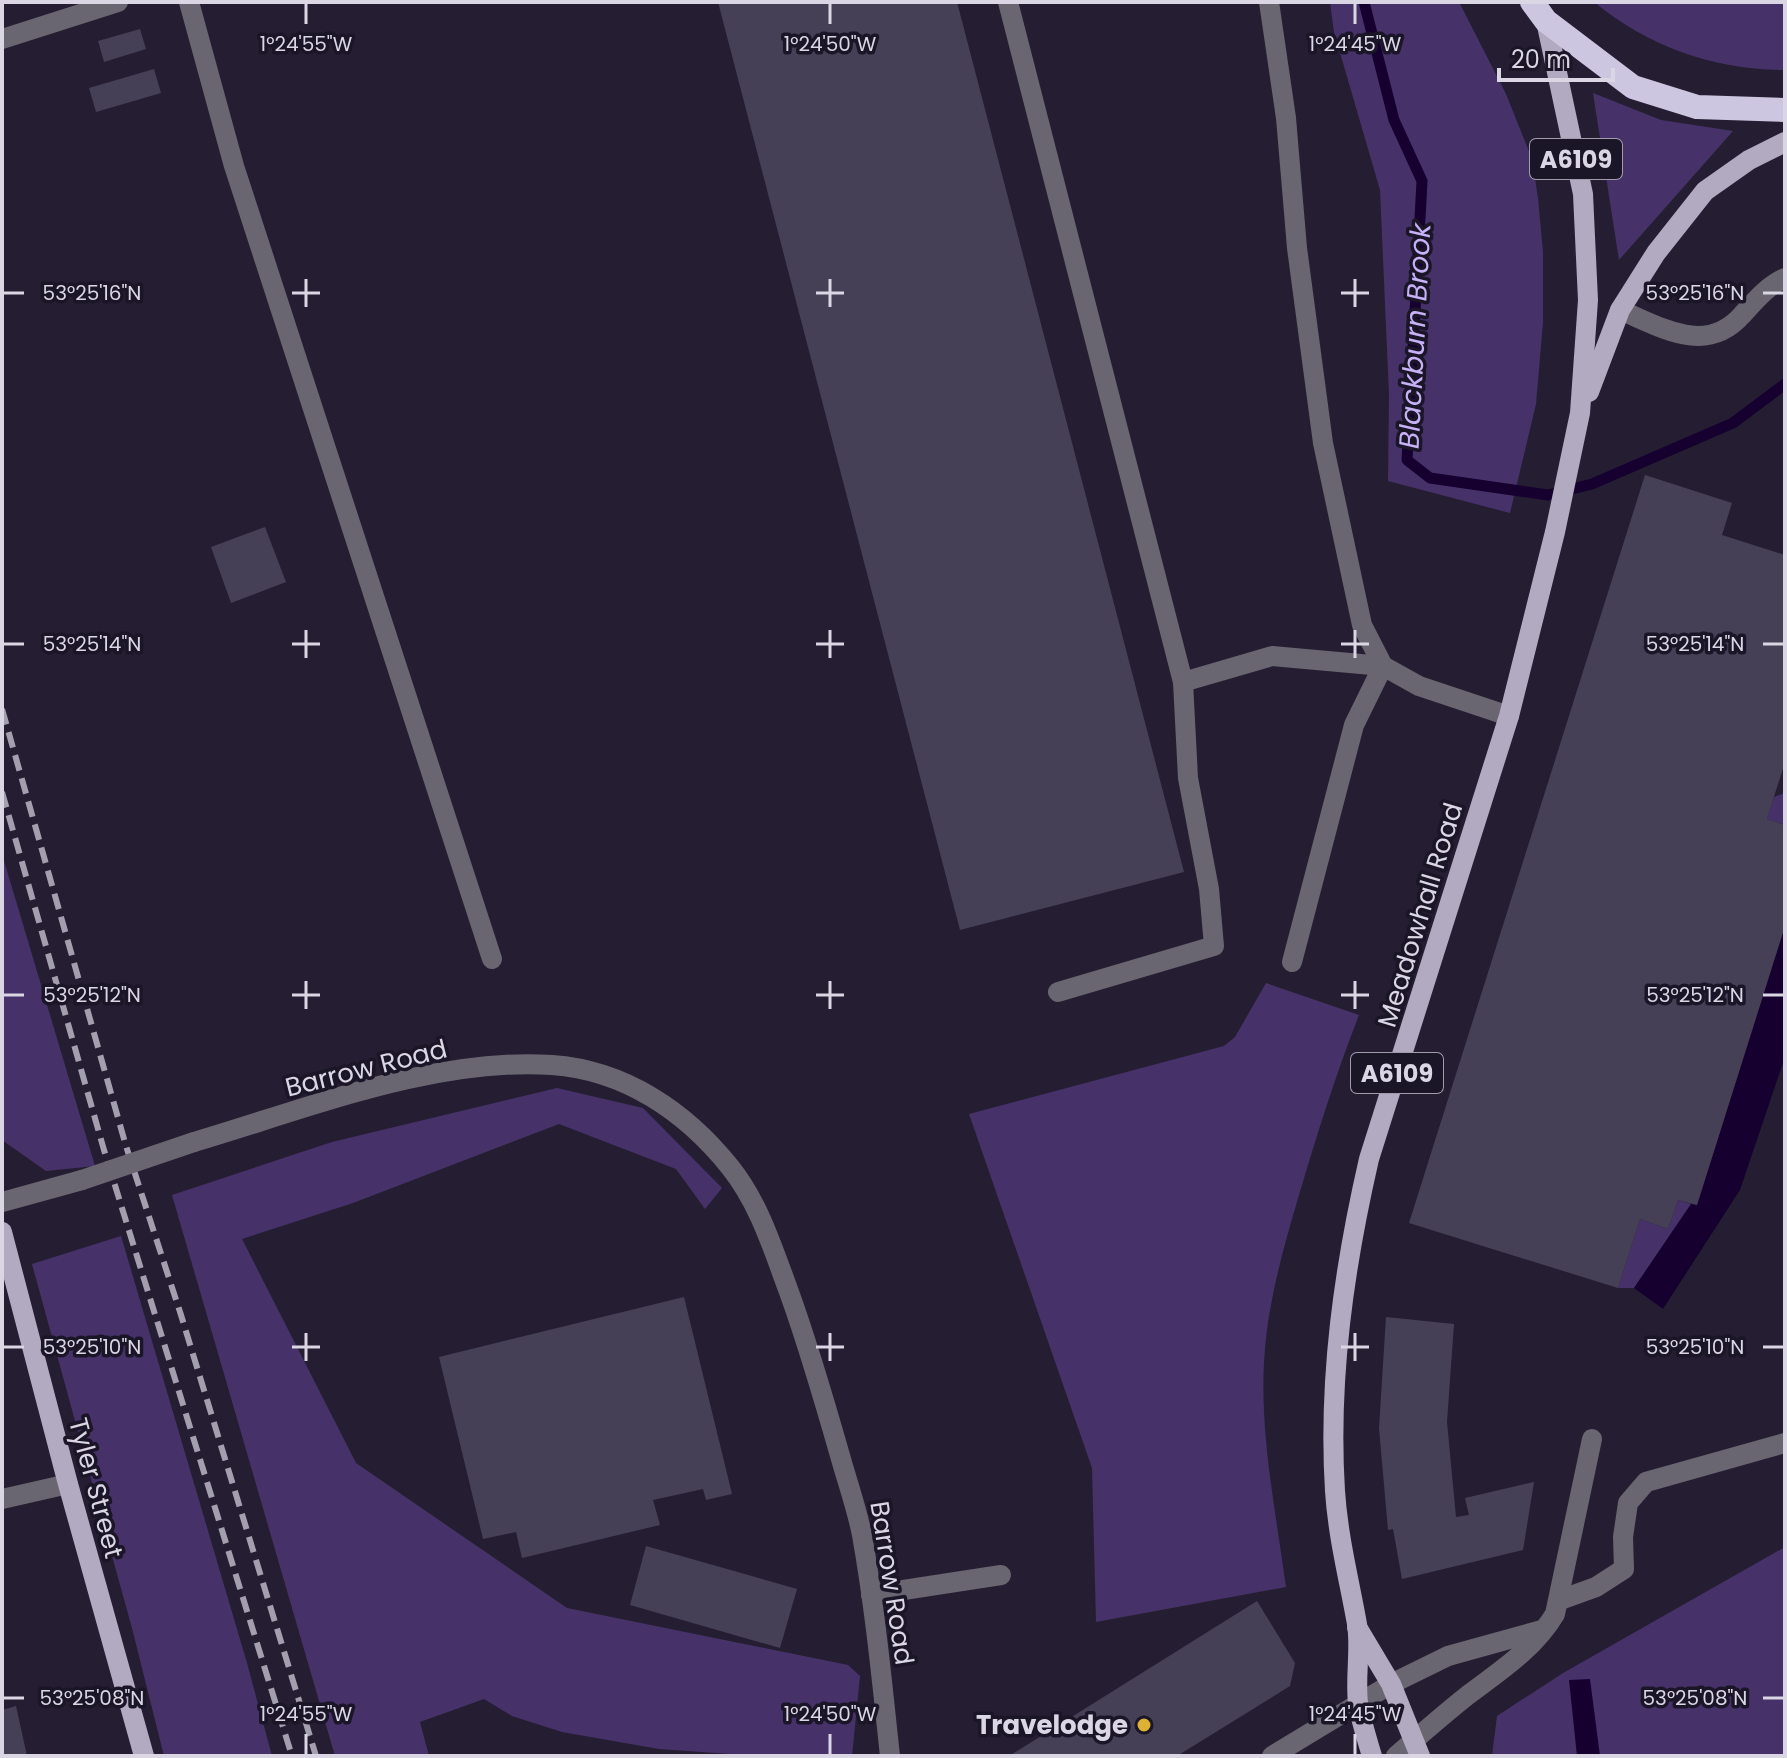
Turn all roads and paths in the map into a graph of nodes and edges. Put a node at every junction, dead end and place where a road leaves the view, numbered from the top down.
1 (118, 2) edge
2 (189, 2) edge
3 (1008, 2) edge
4 (1269, 2) edge
5 (1539, 12) edge
6 (2, 39) edge
7 (1785, 110) edge
8 (1785, 142) edge
9 (1785, 278) edge
10 (1620, 310) junction
11 (1580, 413) junction
12 (1383, 666) junction
13 (1183, 682) junction
14 (1509, 716) junction
15 (492, 959) dead end
16 (1292, 962) dead end
17 (1058, 992) dead end
18 (2, 1202) edge
19 (2, 1232) edge
20 (1592, 1439) dead end
21 (1785, 1443) edge
22 (68, 1484) junction
23 (2, 1499) edge
24 (1001, 1575) dead end
25 (871, 1595) junction
26 (1560, 1600) junction
27 (1357, 1627) junction
28 (1546, 1629) junction
29 (1391, 1684) junction
30 (1358, 1703) junction
31 (1417, 1748) edge
32 (144, 1756) edge
33 (890, 1756) edge
34 (1272, 1756) edge
35 (1372, 1756) edge
36 (1396, 1756) edge

1 - 6 street
2 - 15 street
3 - 13 street
4 - 12 street
5 - 7 highway
5 - 11 main road, Meadowhall Road / A6109
8 - 10 main road, Meadowhall Road / A6109
9 - 10 street
10 - 11 main road, Meadowhall Road / A6109
11 - 14 main road, Meadowhall Road / A6109
12 - 13 street
12 - 14 street
12 - 16 street
13 - 17 street
14 - 27 main road, Meadowhall Road / A6109
18 - 25 street, Barrow Road, bridge
19 - 22 main road, Tyler Street
20 - 26 street
21 - 26 street
22 - 23 street
22 - 32 main road, Tyler Street
24 - 25 street
25 - 33 street, Barrow Road
26 - 28 street
27 - 29 main road, Meadowhall Road / A6109
27 - 30 main road, Meadowhall Road / A6109
28 - 29 street
28 - 31 street
29 - 30 street
29 - 31 main road, Meadowhall Road / A6109
30 - 34 street
30 - 35 main road, Meadowhall Road / A6109
31 - 36 street

